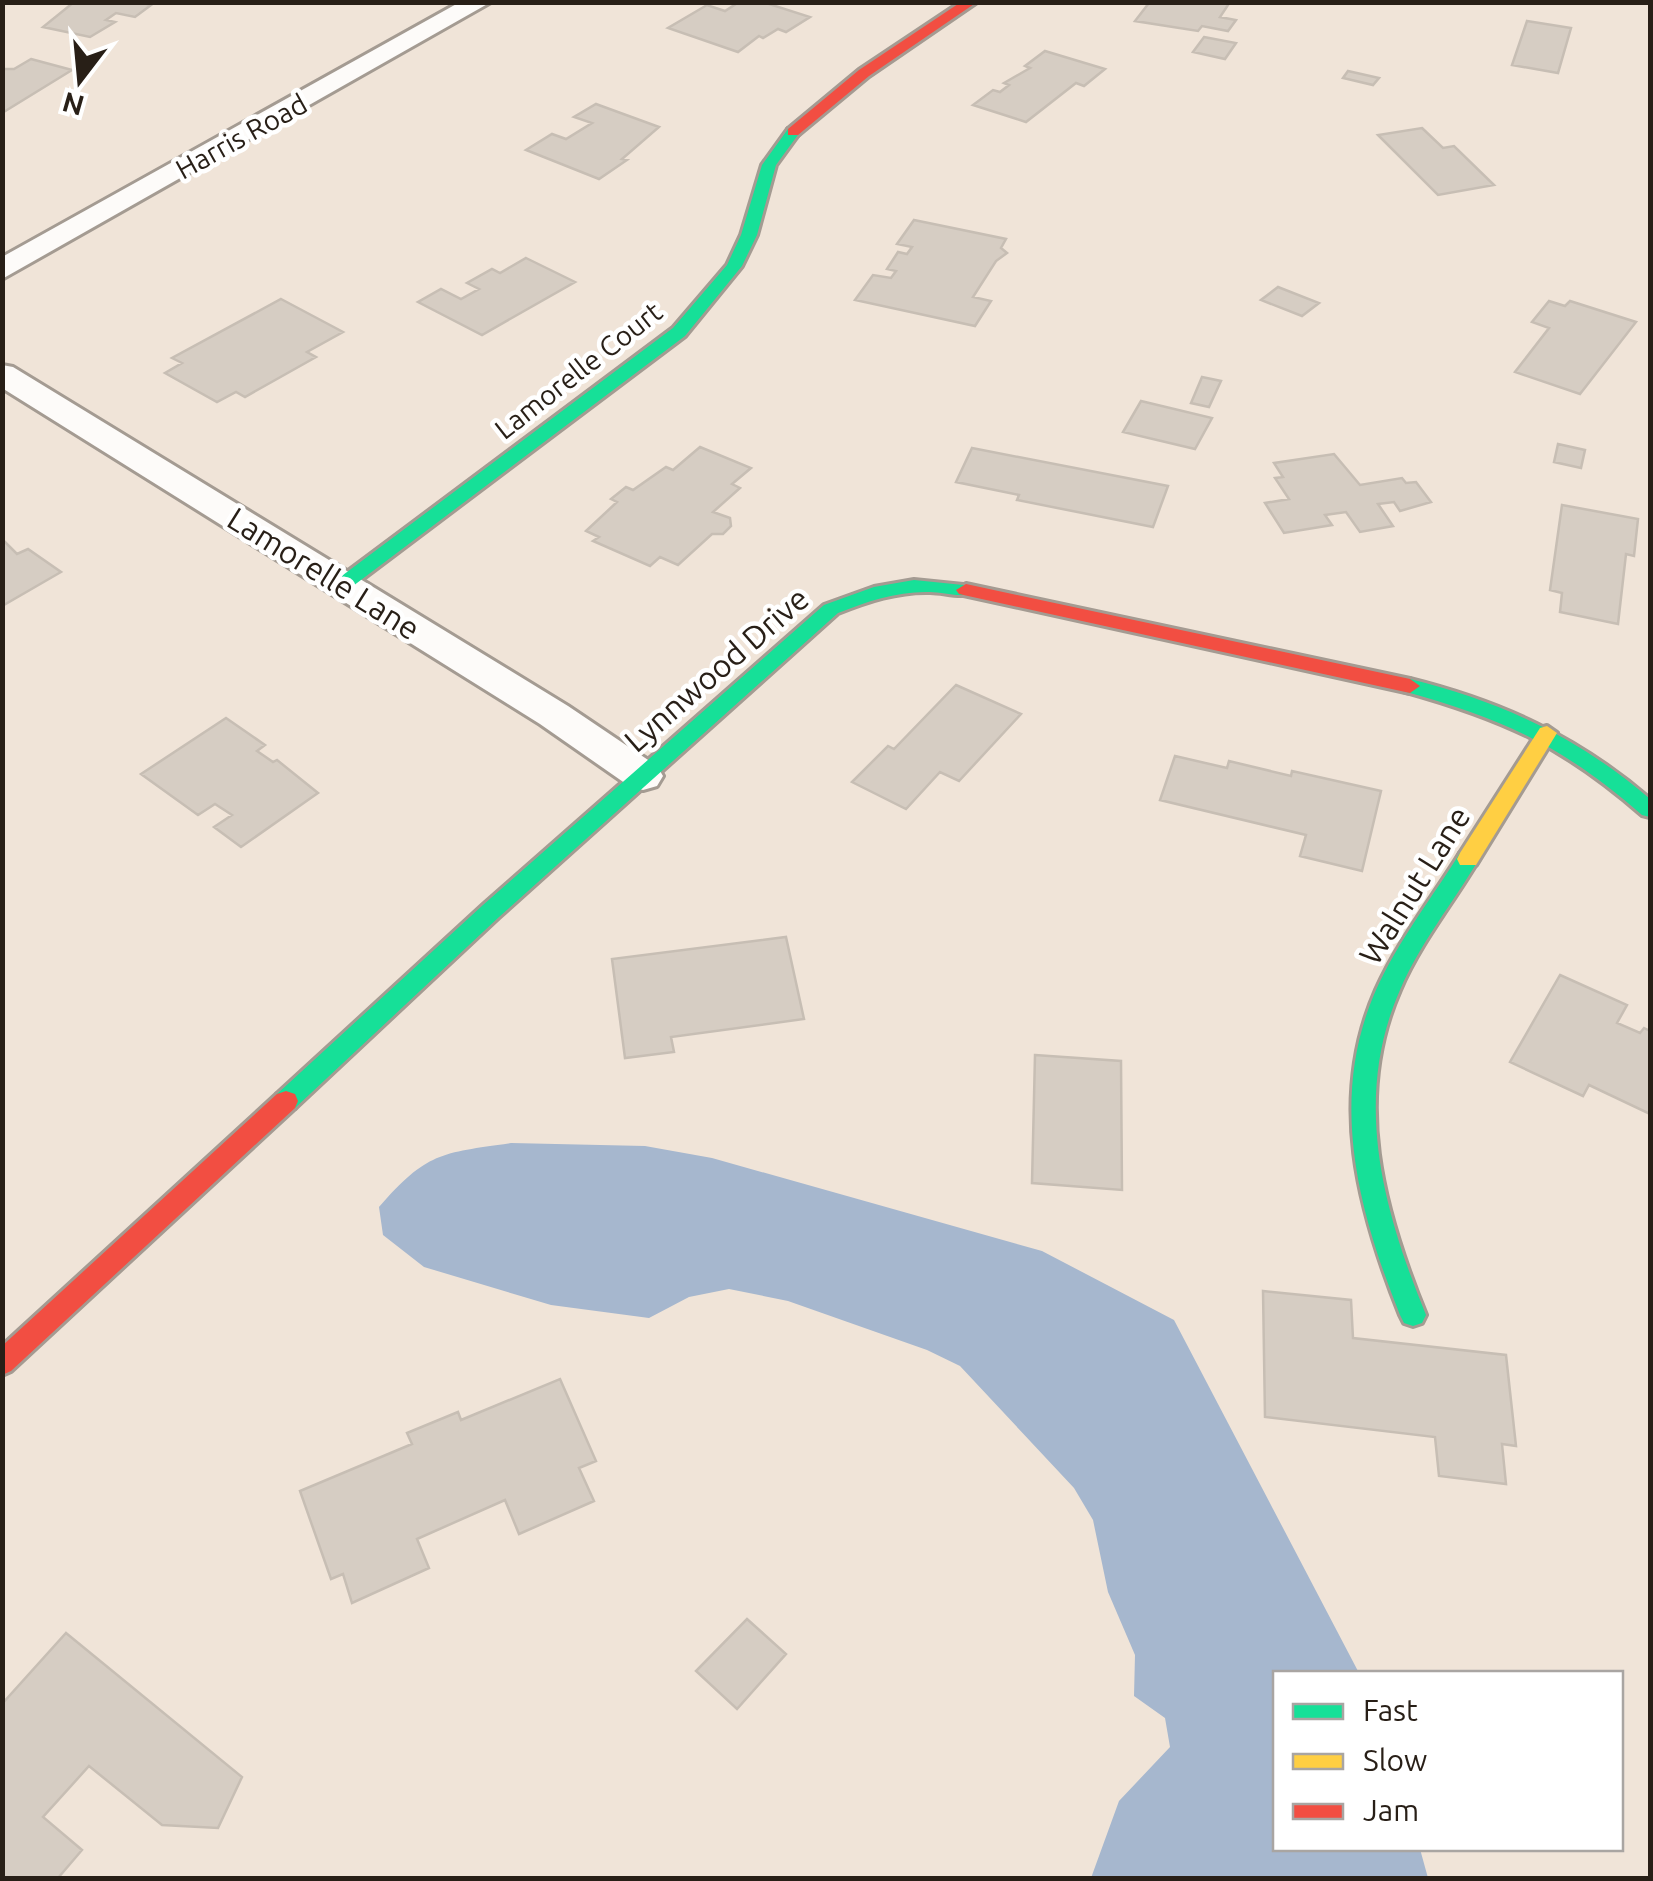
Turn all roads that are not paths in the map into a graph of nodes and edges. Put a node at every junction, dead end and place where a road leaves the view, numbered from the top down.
1 (480, 2) edge
2 (971, 2) edge
3 (2, 270) edge
4 (2, 374) edge
5 (342, 585) junction
6 (1547, 733) junction
7 (643, 776) junction
8 (1650, 810) edge
9 (1413, 1314) dead end
10 (2, 1363) edge

1 - 3 street, Harris Road
2 - 5 street, Lamorelle Court
4 - 5 street, Lamorelle Lane
5 - 7 street, Lamorelle Lane
6 - 7 street, Lynnwood Drive
6 - 8 street, Lynnwood Drive
6 - 9 street, Walnut Lane
7 - 10 street, Lynnwood Drive

